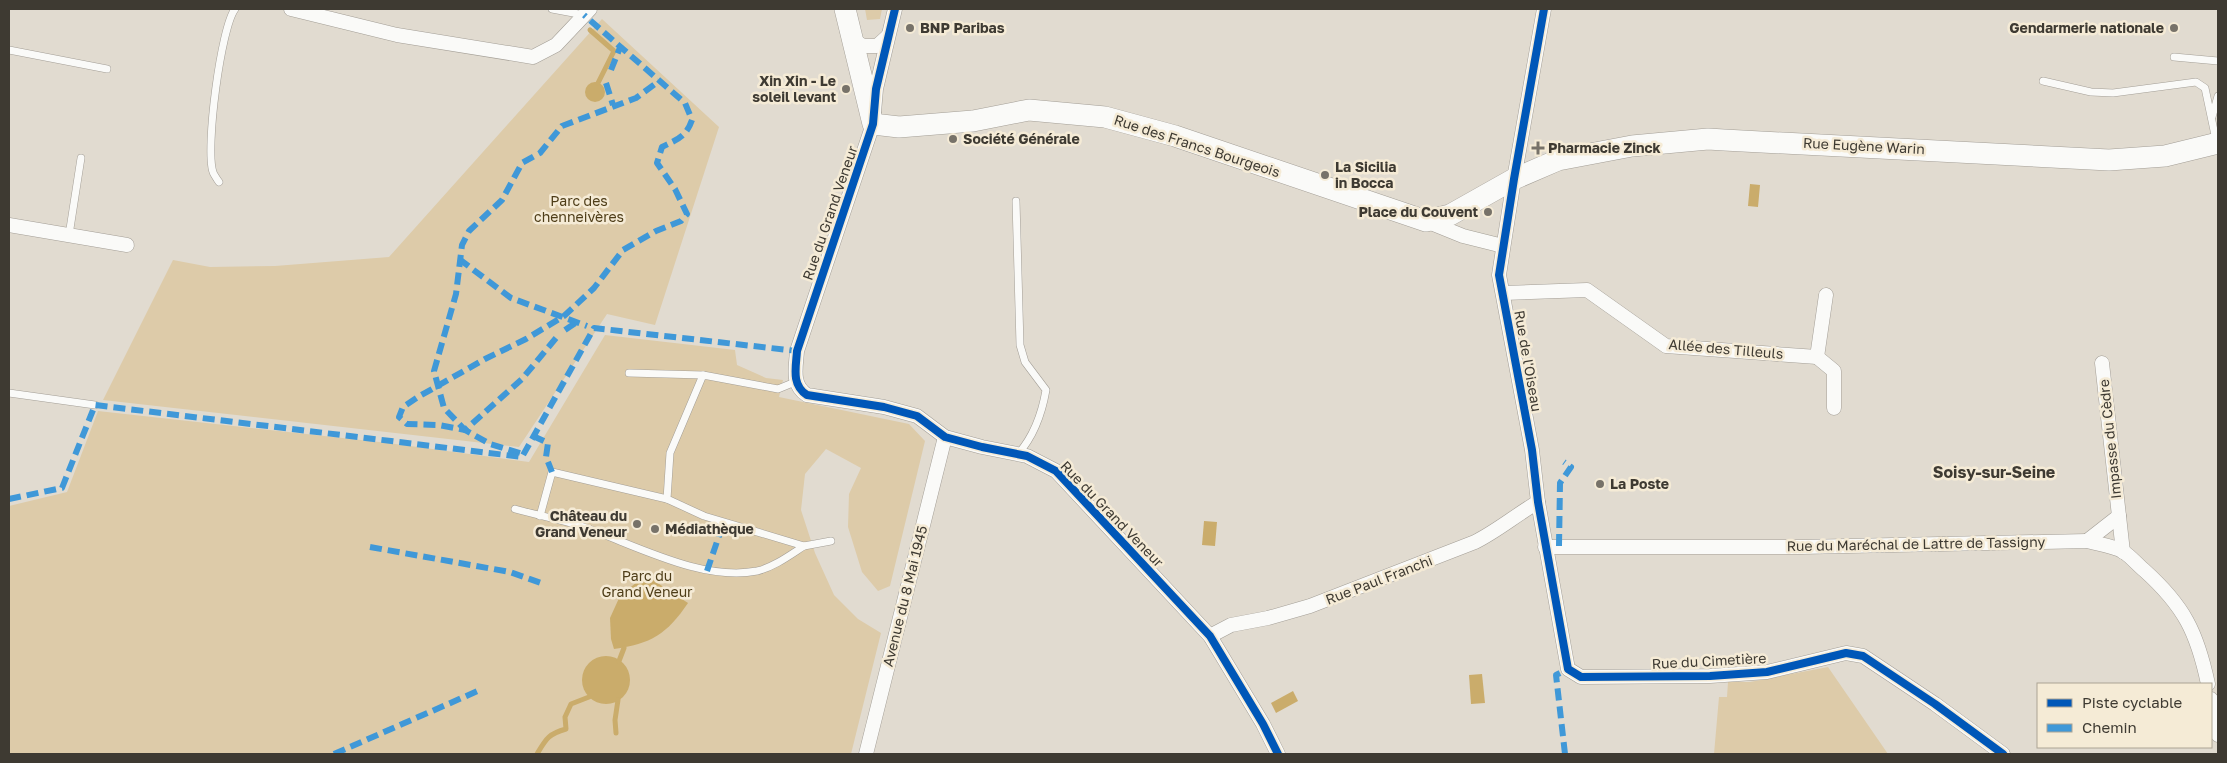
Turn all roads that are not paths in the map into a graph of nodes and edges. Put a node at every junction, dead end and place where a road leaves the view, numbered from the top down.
1 (236, 9) edge
2 (291, 9) edge
3 (552, 9) edge
4 (845, 9) edge
5 (895, 9) edge
6 (1544, 9) edge
7 (587, 12) edge
8 (888, 36) junction
9 (852, 39) junction
10 (9, 50) edge
11 (2174, 57) dead end
12 (2218, 61) edge
13 (107, 69) dead end
14 (2043, 81) dead end
15 (2218, 96) edge
16 (2212, 120) junction
17 (873, 124) junction
18 (2217, 143) edge
19 (81, 158) dead end
20 (1514, 180) junction
21 (219, 182) dead end
22 (1016, 201) dead end
23 (1426, 221) junction
24 (9, 225) edge
25 (69, 235) junction
26 (127, 245) dead end
27 (1503, 246) junction
28 (1503, 293) junction
29 (1826, 295) dead end
30 (1817, 357) junction
31 (2102, 363) dead end
32 (629, 373) dead end
33 (703, 375) junction
34 (795, 382) junction
35 (9, 393) edge
36 (95, 405) dead end
37 (1834, 408) dead end
38 (945, 437) junction
39 (1018, 454) junction
40 (667, 499) junction
41 (1538, 502) junction
42 (516, 509) dead end
43 (540, 516) junction
44 (2119, 516) junction
45 (831, 541) dead end
46 (2087, 541) junction
47 (804, 546) junction
48 (1546, 547) junction
49 (2123, 552) junction
50 (1210, 636) junction
51 (2208, 683) edge
52 (2212, 704) edge
53 (2218, 736) edge
54 (866, 754) edge
55 (1278, 754) edge
56 (2004, 754) edge

1 - 21 lane
2 - 7 street
3 - 7 lane
4 - 9 main road
5 - 8 street, Rue du Grand Veneur
6 - 20 street, Rue de l'Oiseau
8 - 9 street
8 - 17 street, Rue du Grand Veneur
9 - 17 main road
10 - 13 lane
11 - 12 lane
14 - 16 lane
15 - 16 lane
16 - 18 lane
17 - 23 main road, Rue des Francs Bourgeois
17 - 34 street, Rue du Grand Veneur
18 - 20 main road, Rue Eugène Warin
19 - 25 lane
20 - 23 main road, Rue des Francs Bourgeois
20 - 27 street, Rue de l'Oiseau
22 - 39 lane
23 - 27 street, Rue des Francs Bourgeois
24 - 25 street
25 - 26 street
27 - 28 street, Rue de l'Oiseau
28 - 30 street, Allée des Tilleuls
28 - 41 street, Rue de l'Oiseau
29 - 30 street
30 - 37 street
31 - 44 street, Impasse du Cèdre
32 - 33 lane
33 - 34 lane
33 - 40 lane
34 - 38 street, Rue du Grand Veneur
35 - 36 lane
38 - 39 street, Rue du Grand Veneur
38 - 54 street, Avenue du 8 Mai 1945
39 - 50 street, Rue du Grand Veneur
40 - 43 lane
40 - 47 lane
41 - 48 street, Rue de l'Oiseau
41 - 50 street, Rue Paul Franchi
42 - 43 lane
43 - 47 lane
44 - 46 street, Impasse du Cèdre
44 - 49 street, Impasse du Cèdre
45 - 47 lane
46 - 48 street, Rue du Maréchal de Lattre de Tassigny
46 - 49 street, Rue du Maréchal de Lattre de Tassigny
48 - 56 street, Rue du Cimetière
49 - 51 street, Rue du Maréchal de Lattre de Tassigny
50 - 55 street, Rue du Grand Veneur
52 - 53 street

